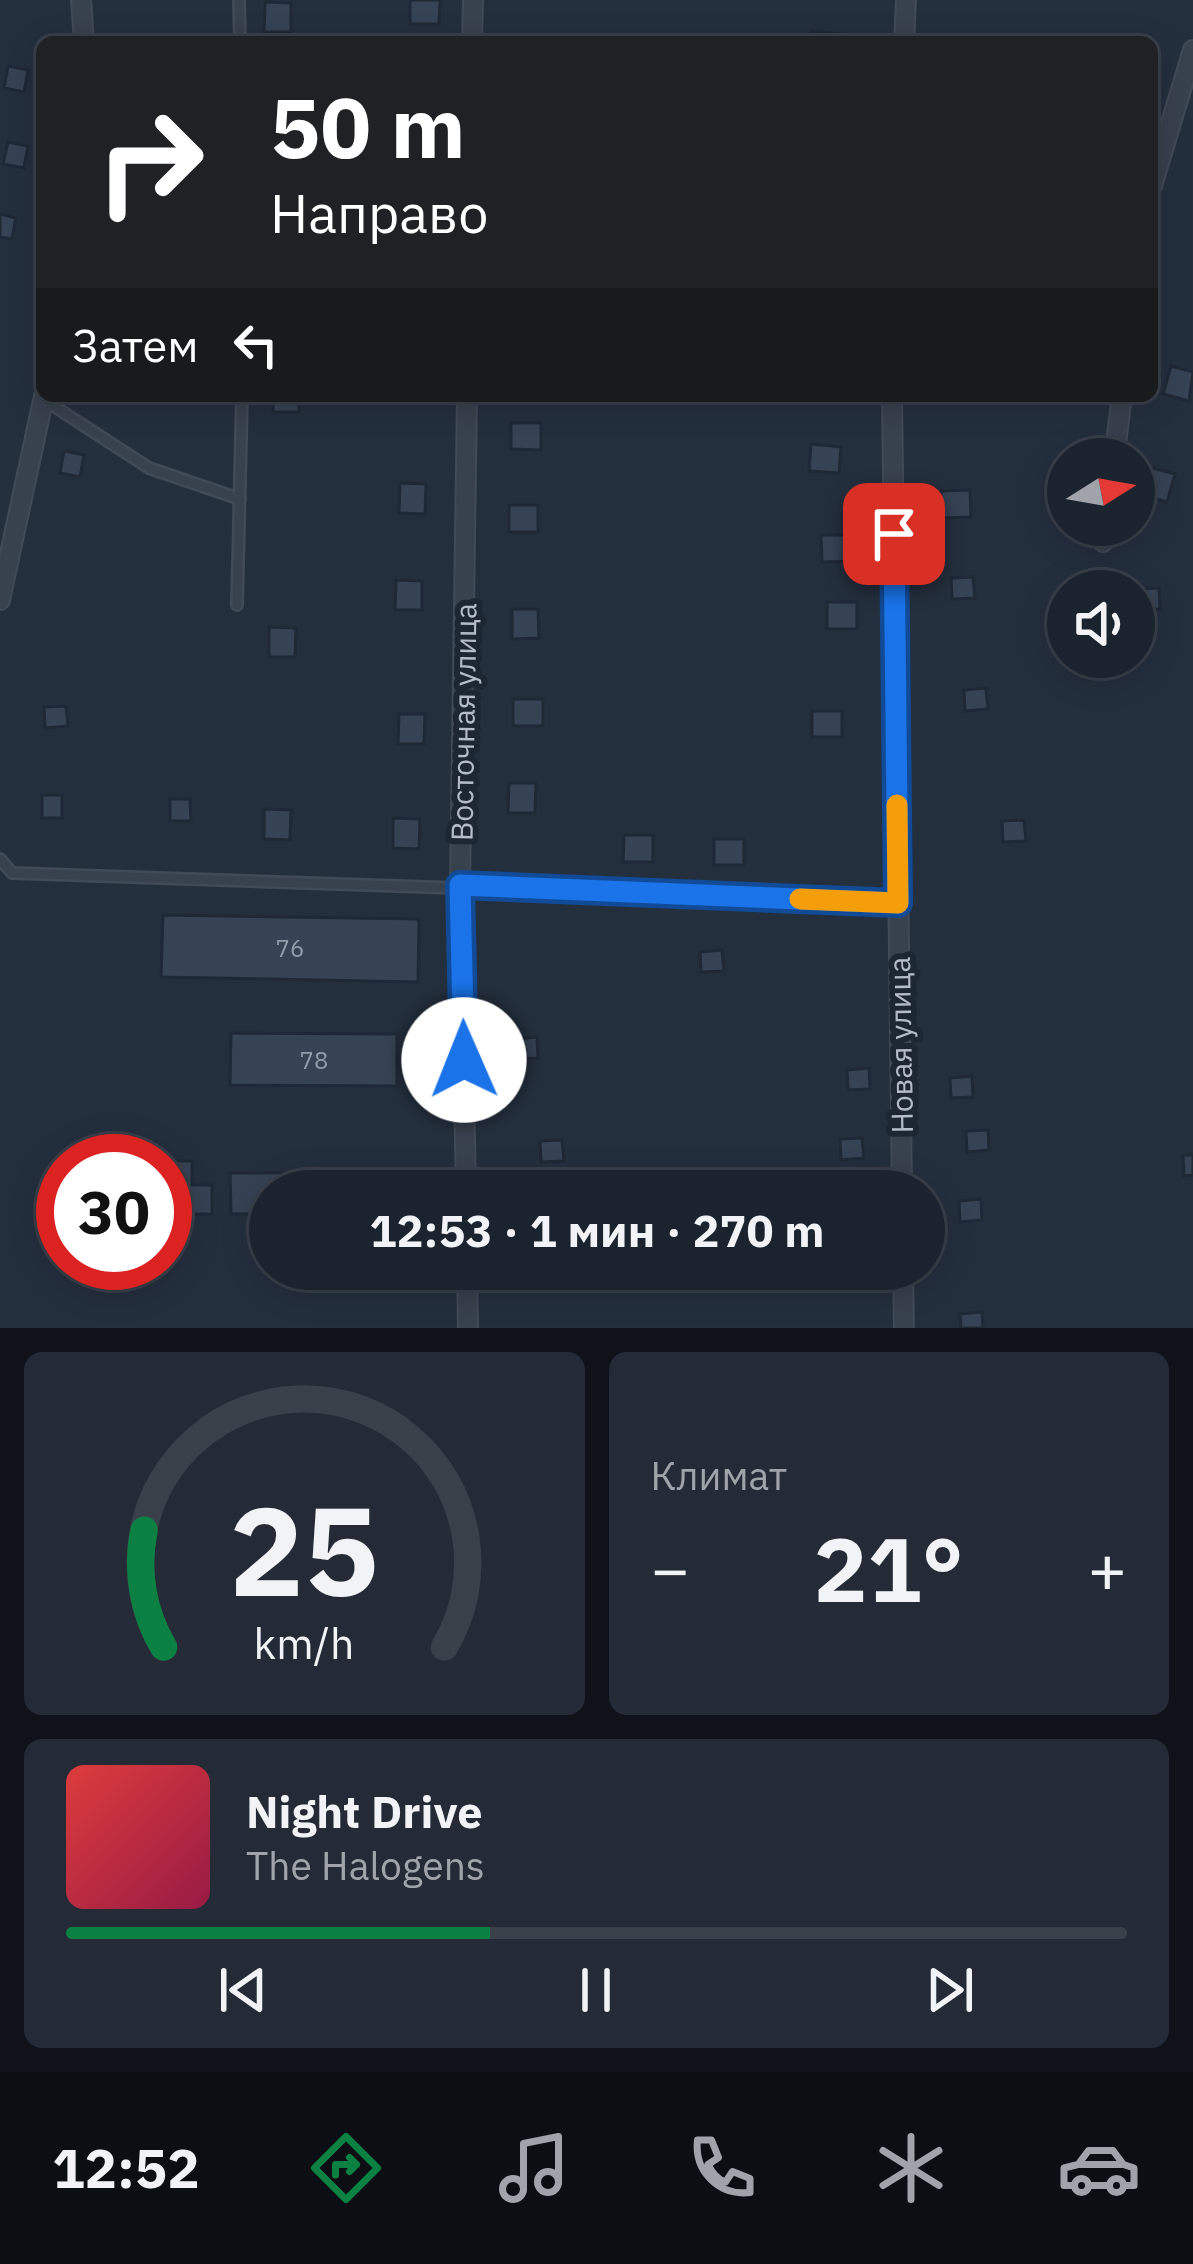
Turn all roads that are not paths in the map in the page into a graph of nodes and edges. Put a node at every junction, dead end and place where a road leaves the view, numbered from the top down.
1 (81, 0) edge
2 (238, 0) edge
3 (473, 0) edge
4 (906, 0) edge
5 (84, 36) edge
6 (240, 36) edge
7 (472, 36) edge
8 (904, 36) edge
9 (1193, 50) edge
10 (1158, 166) edge
11 (42, 402) edge
12 (50, 402) edge
13 (242, 402) edge
14 (467, 402) edge
15 (892, 402) edge
16 (1121, 402) edge
17 (1117, 438) edge
18 (239, 499) junction
19 (0, 600) edge
20 (237, 605) dead end
21 (0, 859) edge
22 (460, 885) junction
23 (898, 903) junction
24 (466, 1170) edge
25 (902, 1170) edge
26 (467, 1290) edge
27 (903, 1290) edge
28 (468, 1328) edge
29 (904, 1328) edge

1 - 5 street
2 - 6 lane
3 - 7 street
4 - 8 street
9 - 10 street
11 - 19 street
12 - 18 lane
13 - 18 lane
14 - 22 street, Восточная улица
15 - 23 street, Новая улица
16 - 17 street
18 - 20 lane
21 - 22 lane
22 - 23 lane
22 - 24 street, Восточная улица
23 - 25 street, Новая улица
26 - 28 street
27 - 29 street

